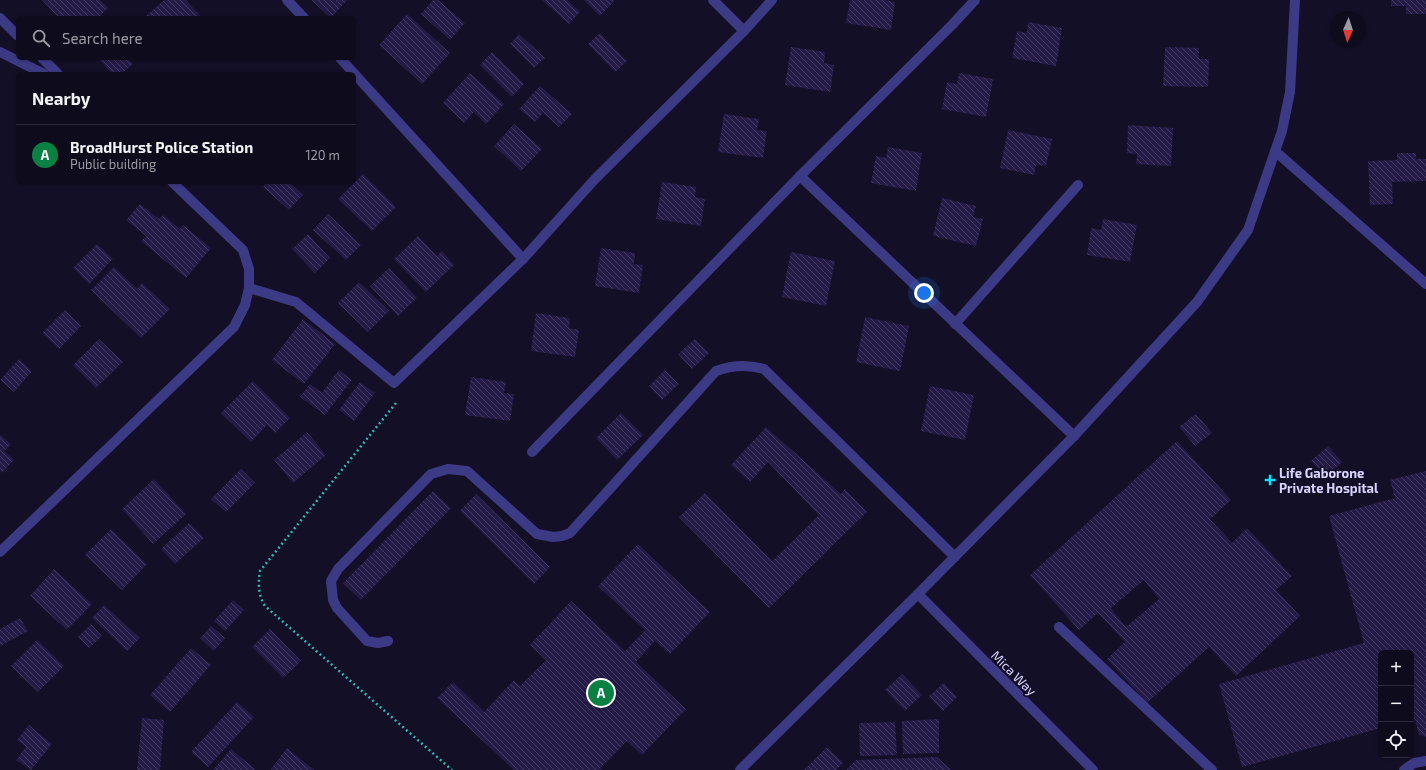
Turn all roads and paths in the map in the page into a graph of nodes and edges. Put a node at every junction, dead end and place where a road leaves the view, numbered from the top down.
1 (287, 0) edge
2 (713, 0) edge
3 (772, 0) edge
4 (975, 0) edge
5 (1295, 0) edge
6 (302, 16) edge
7 (0, 18) edge
8 (744, 31) junction
9 (16, 34) edge
10 (0, 52) edge
11 (16, 60) edge
12 (16, 60) edge
13 (44, 60) edge
14 (342, 60) edge
15 (40, 72) edge
16 (56, 72) edge
17 (353, 72) edge
18 (356, 76) edge
19 (1274, 152) junction
20 (800, 176) junction
21 (174, 184) edge
22 (1078, 184) dead end
23 (523, 259) junction
24 (1426, 284) edge
25 (249, 288) junction
26 (955, 324) junction
27 (1074, 436) junction
28 (532, 452) dead end
29 (0, 552) edge
30 (955, 557) junction
31 (918, 594) junction
32 (1059, 627) dead end
33 (388, 640) dead end
34 (1426, 761) edge
35 (740, 770) edge
36 (1093, 770) edge
37 (1212, 770) edge
38 (1404, 770) edge

1 - 6 street
2 - 8 street
3 - 8 street
4 - 20 street
5 - 19 street
7 - 9 street
8 - 23 street
10 - 12 street
11 - 15 street
13 - 16 street
14 - 17 street
18 - 23 street
19 - 24 street
19 - 27 street
20 - 26 street
20 - 28 street
21 - 25 street
22 - 26 street
23 - 25 street
25 - 29 street
26 - 27 street
27 - 30 street
30 - 31 street
30 - 33 street
31 - 35 street
31 - 36 street, Mica Way
32 - 37 street
34 - 38 street

